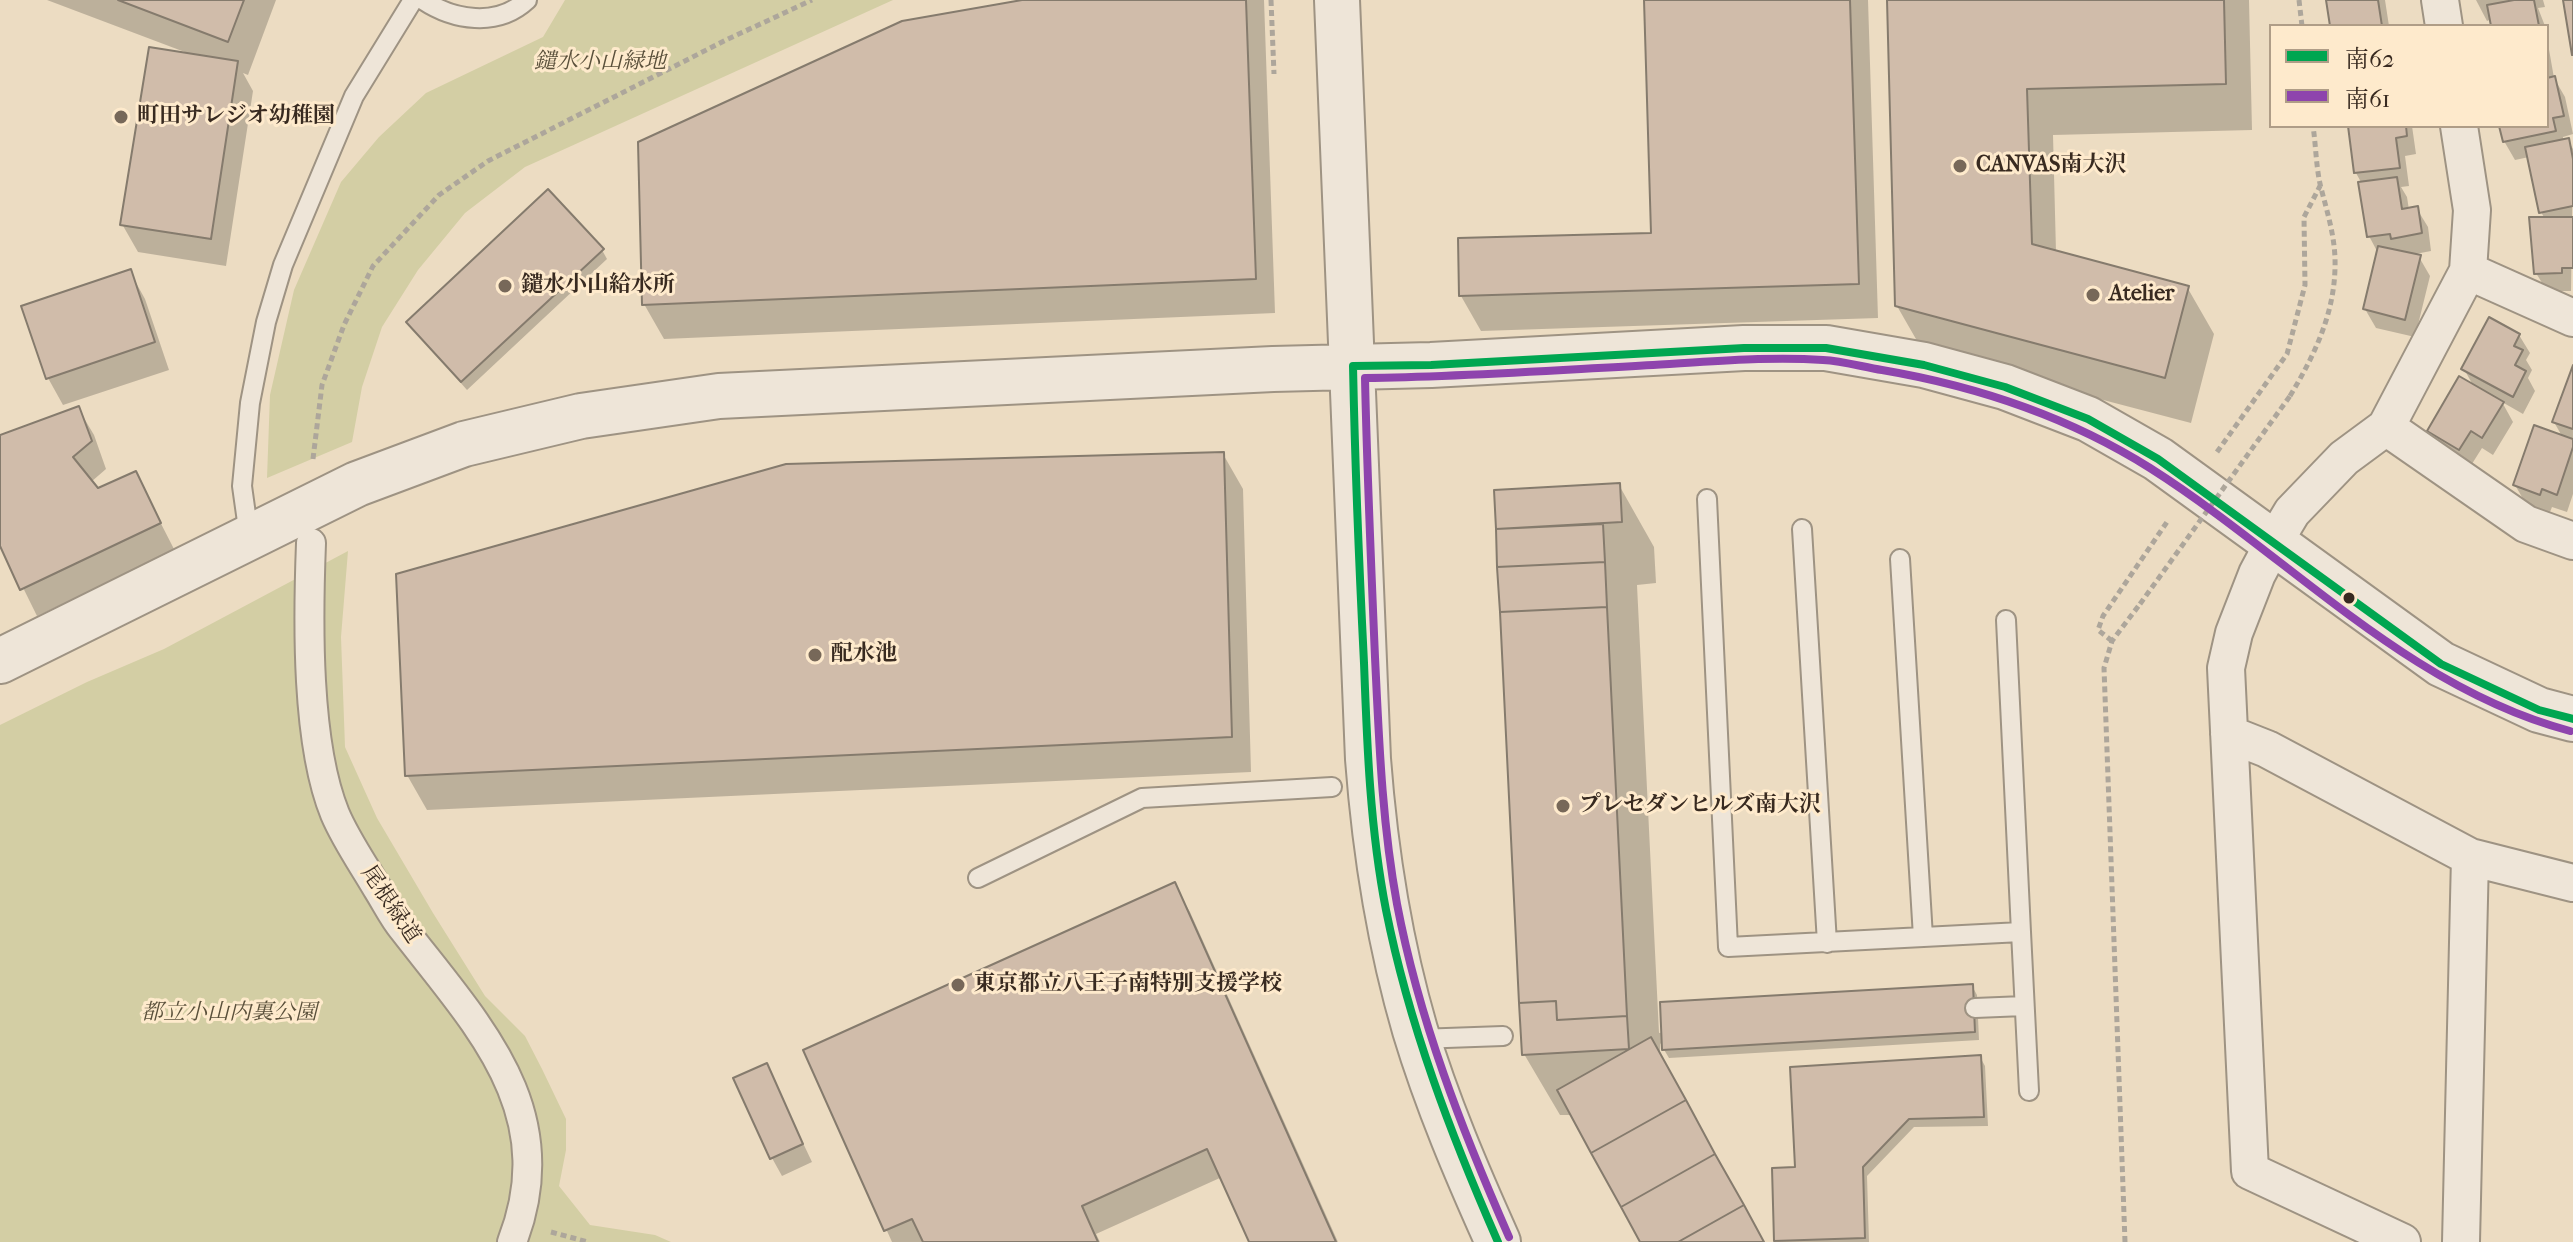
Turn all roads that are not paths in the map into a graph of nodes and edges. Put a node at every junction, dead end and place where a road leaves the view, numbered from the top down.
1 (413, 0) edge
2 (423, 0) edge
3 (527, 0) edge
4 (1337, 0) edge
5 (2440, 0) edge
6 (2444, 24) edge
7 (2459, 128) edge
8 (2468, 271) junction
9 (2573, 318) edge
10 (1353, 366) junction
11 (2386, 427) junction
12 (1707, 499) dead end
13 (1802, 529) dead end
14 (249, 536) junction
15 (2573, 541) edge
16 (2274, 542) junction
17 (311, 543) dead end
18 (1900, 559) dead end
19 (2006, 620) dead end
20 (0, 661) edge
21 (2573, 719) edge
22 (2229, 734) junction
23 (1332, 787) dead end
24 (2470, 857) junction
25 (978, 878) dead end
26 (2573, 883) edge
27 (2021, 932) junction
28 (1923, 937) junction
29 (1827, 943) junction
30 (2024, 1006) junction
31 (1975, 1008) dead end
32 (1503, 1036) dead end
33 (1418, 1039) junction
34 (2029, 1091) dead end
35 (512, 1242) edge
36 (1498, 1242) edge
37 (2402, 1242) edge
38 (2461, 1242) edge

1 - 14 lane
2 - 3 lane
4 - 10 street
5 - 6 street
7 - 8 street
8 - 9 street
8 - 11 street
10 - 14 street
10 - 16 street
10 - 33 street
11 - 15 street
11 - 16 street
12 - 29 lane
13 - 29 lane
14 - 20 street
16 - 21 street
16 - 22 street
17 - 35 street, 尾根緑道
18 - 28 lane
19 - 27 lane
22 - 24 street
22 - 37 street
23 - 25 lane
24 - 26 street
24 - 38 street
27 - 28 lane
27 - 30 lane
28 - 29 lane
30 - 31 lane
30 - 34 lane
32 - 33 lane
33 - 36 street

